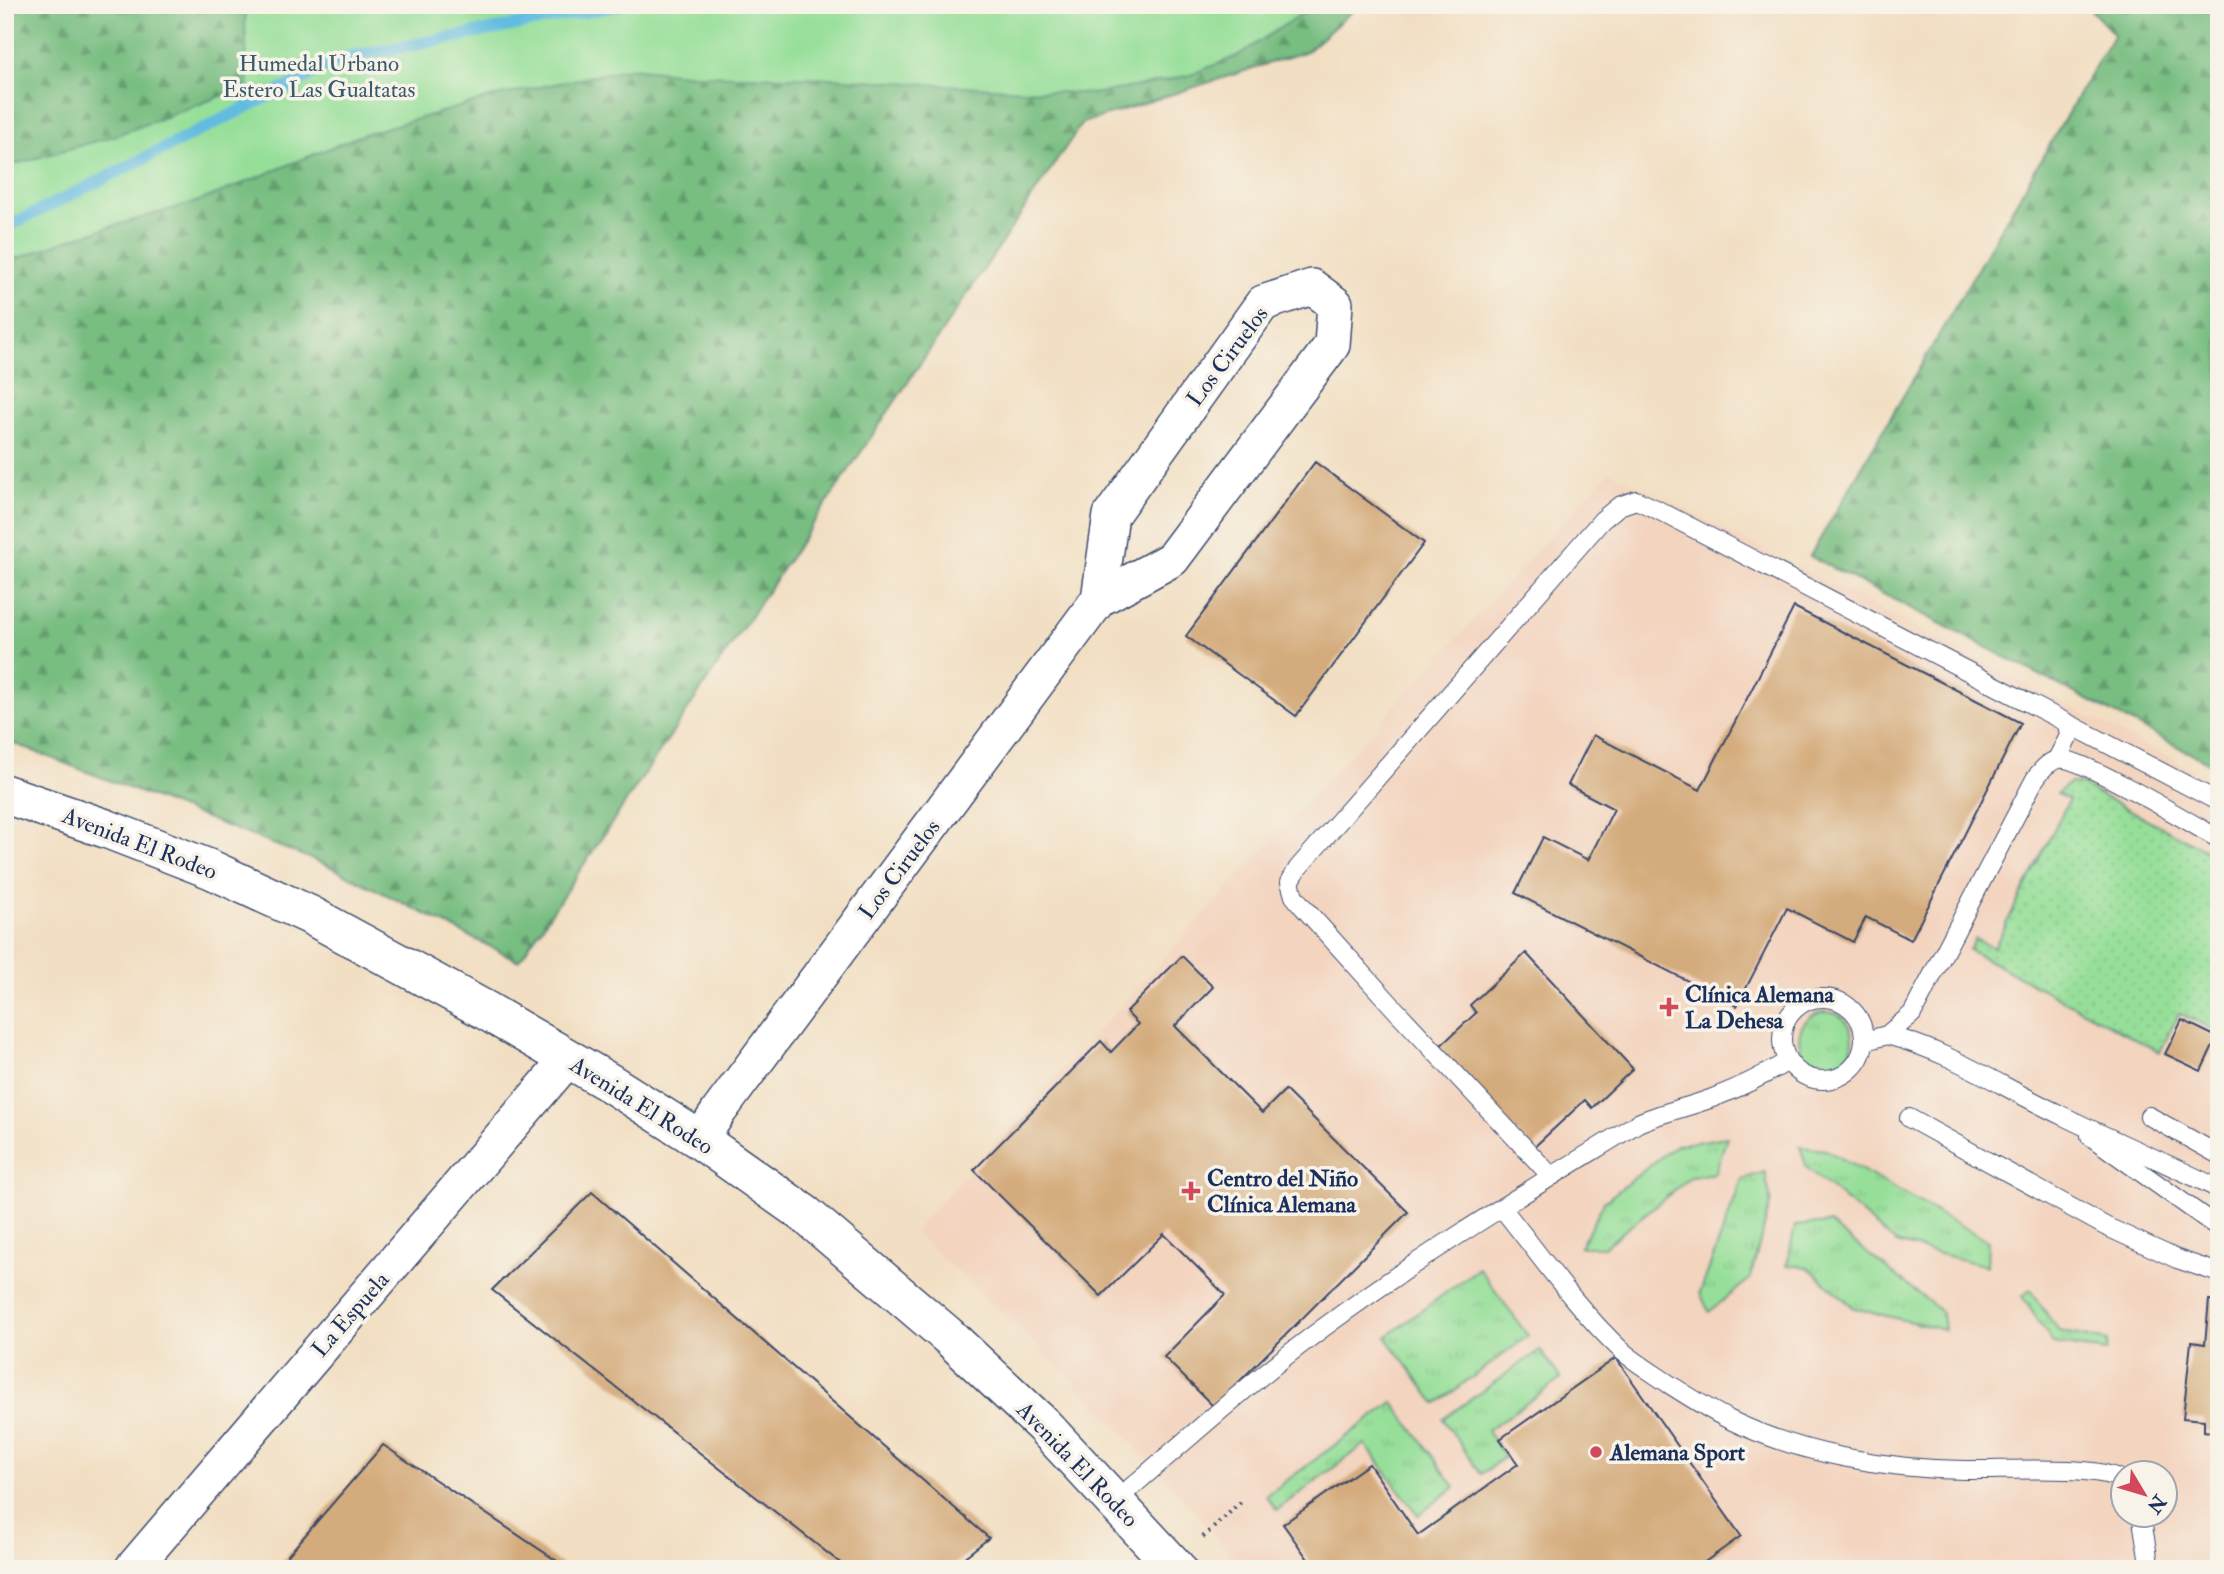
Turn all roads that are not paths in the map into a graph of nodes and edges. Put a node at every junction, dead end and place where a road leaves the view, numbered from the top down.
1 (1099, 599) junction
2 (2067, 723) junction
3 (2057, 759) junction
4 (5, 794) edge
5 (2219, 802) edge
6 (2219, 839) edge
7 (1887, 1035) junction
8 (1865, 1041) junction
9 (568, 1059) junction
10 (1788, 1061) junction
11 (2061, 1115) junction
12 (2149, 1116) dead end
13 (1909, 1118) dead end
14 (700, 1140) junction
15 (2219, 1155) edge
16 (1551, 1176) junction
17 (2219, 1189) edge
18 (1502, 1208) junction
19 (2219, 1228) edge
20 (2219, 1273) edge
21 (2108, 1474) edge
22 (1115, 1501) junction
23 (2143, 1528) edge
24 (132, 1569) edge
25 (1177, 1569) edge
26 (2150, 1569) edge

1 - 1 street, Los Ciruelos
1 - 14 street, Los Ciruelos
2 - 3 lane
2 - 5 lane
2 - 16 lane
3 - 6 lane
3 - 7 lane
4 - 9 street, Avenida El Rodeo
7 - 8 lane
7 - 11 lane
8 - 10 lane
8 - 10 lane
9 - 14 street, Avenida El Rodeo
9 - 24 street, La Espuela
10 - 16 lane
11 - 17 lane
11 - 19 lane
12 - 15 lane
13 - 20 lane
14 - 22 street, Avenida El Rodeo
16 - 18 lane
18 - 21 lane
18 - 22 lane
22 - 25 street, Avenida El Rodeo
23 - 26 lane

